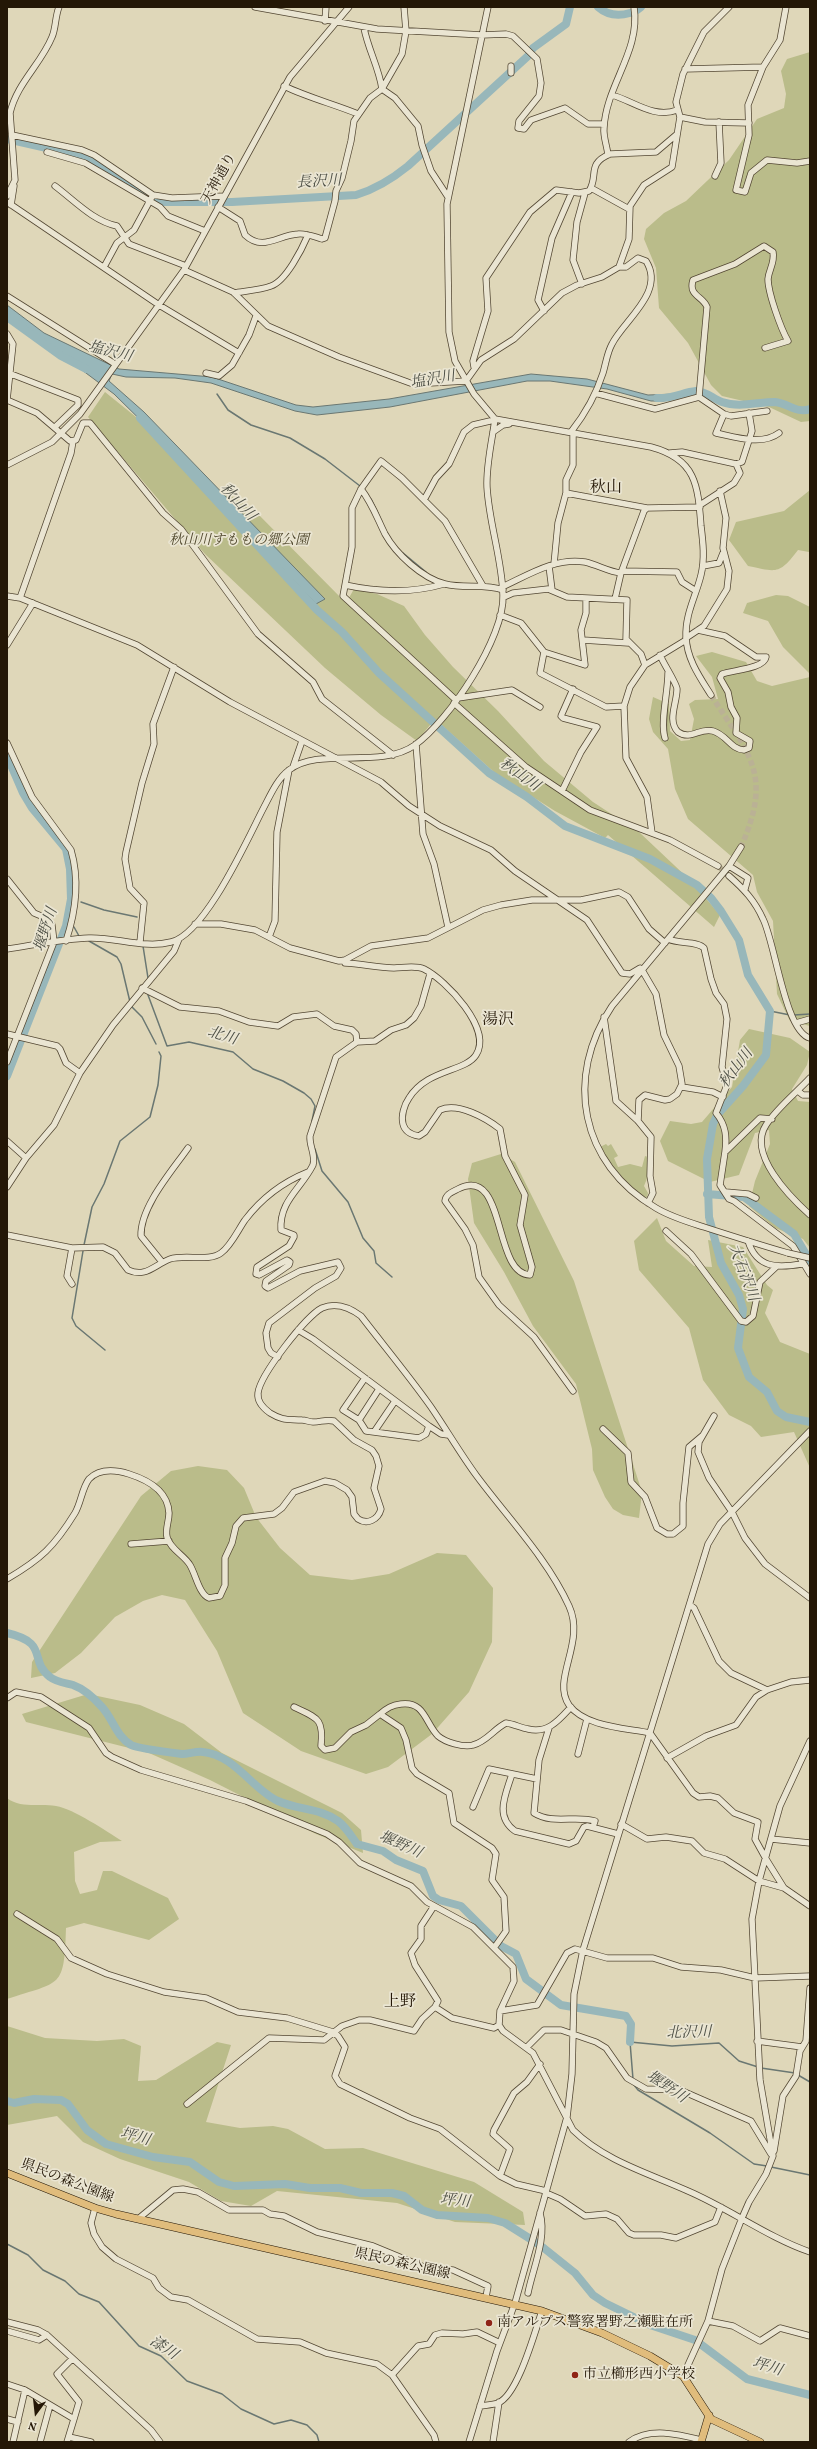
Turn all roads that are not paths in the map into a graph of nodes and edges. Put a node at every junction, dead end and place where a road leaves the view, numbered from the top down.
1 (59, 7) edge
2 (255, 7) edge
3 (326, 7) edge
4 (348, 7) edge
5 (404, 7) edge
6 (488, 7) edge
7 (634, 7) edge
8 (729, 7) edge
9 (786, 7) edge
10 (325, 21) junction
11 (334, 23) junction
12 (364, 28) junction
13 (406, 31) junction
14 (482, 35) junction
15 (511, 66) dead end
16 (763, 67) junction
17 (685, 69) junction
18 (511, 73) dead end
19 (284, 86) junction
20 (382, 89) junction
21 (612, 95) junction
22 (677, 110) junction
23 (358, 114) junction
24 (680, 117) junction
25 (719, 122) junction
26 (749, 123) junction
27 (604, 124) junction
28 (12, 135) junction
29 (677, 135) junction
30 (47, 152) dead end
31 (608, 155) junction
32 (810, 161) edge
33 (715, 176) dead end
34 (15, 180) junction
35 (55, 186) dead end
36 (591, 188) junction
37 (572, 192) junction
38 (585, 193) junction
39 (153, 195) junction
40 (7, 196) edge
41 (224, 197) junction
42 (448, 197) junction
43 (149, 202) junction
44 (9, 203) edge
45 (219, 206) junction
46 (629, 209) junction
47 (205, 231) junction
48 (308, 235) junction
49 (124, 238) junction
50 (104, 267) junction
51 (619, 267) junction
52 (185, 268) junction
53 (582, 284) junction
54 (234, 293) junction
55 (7, 296) edge
56 (159, 305) junction
57 (544, 311) junction
58 (256, 316) junction
59 (7, 334) edge
60 (765, 348) dead end
61 (239, 353) junction
62 (115, 365) junction
63 (474, 367) junction
64 (206, 373) dead end
65 (10, 374) junction
66 (467, 383) junction
67 (595, 392) junction
68 (699, 397) junction
69 (7, 400) edge
70 (767, 411) dead end
71 (749, 413) junction
72 (724, 414) junction
73 (493, 420) junction
74 (517, 424) junction
75 (55, 427) junction
76 (493, 432) junction
77 (572, 432) junction
78 (62, 433) junction
79 (779, 433) dead end
80 (749, 440) junction
81 (73, 441) junction
82 (669, 453) junction
83 (736, 464) junction
84 (7, 465) edge
85 (361, 489) junction
86 (720, 491) junction
87 (566, 493) junction
88 (424, 500) junction
89 (700, 506) junction
90 (647, 508) junction
91 (723, 553) junction
92 (552, 565) junction
93 (703, 566) junction
94 (622, 572) junction
95 (445, 584) junction
96 (345, 585) junction
97 (483, 586) junction
98 (503, 588) junction
99 (552, 590) junction
100 (696, 591) junction
101 (7, 596) edge
102 (504, 597) junction
103 (20, 598) junction
104 (586, 598) junction
105 (615, 599) junction
106 (33, 603) junction
107 (500, 615) junction
108 (698, 630) junction
109 (686, 639) junction
110 (583, 640) junction
111 (628, 643) junction
112 (7, 644) edge
113 (544, 652) junction
114 (660, 655) junction
115 (645, 665) junction
116 (174, 667) junction
117 (668, 673) junction
118 (573, 689) junction
119 (711, 695) tunnel mouth
120 (456, 700) junction
121 (624, 706) junction
122 (540, 707) dead end
123 (665, 738) dead end
124 (302, 741) junction
125 (7, 743) edge
126 (416, 744) junction
127 (393, 755) junction
128 (336, 759) junction
129 (291, 769) junction
130 (562, 791) junction
131 (422, 813) junction
132 (652, 833) junction
133 (741, 847) tunnel mouth
134 (718, 866) tunnel mouth
135 (729, 866) junction
136 (729, 876) tunnel mouth
137 (7, 879) edge
138 (745, 889) junction
139 (556, 899) junction
140 (195, 924) junction
141 (448, 927) junction
142 (269, 937) junction
143 (179, 939) junction
144 (65, 941) junction
145 (667, 941) junction
146 (55, 942) junction
147 (140, 942) junction
148 (7, 949) edge
149 (345, 963) dead end
150 (642, 970) junction
151 (430, 974) junction
152 (142, 988) junction
153 (604, 1017) junction
154 (810, 1019) edge
155 (795, 1021) junction
156 (7, 1034) edge
157 (18, 1037) junction
158 (810, 1038) edge
159 (358, 1042) junction
160 (7, 1062) edge
161 (80, 1073) junction
162 (810, 1078) edge
163 (682, 1087) junction
164 (798, 1091) junction
165 (810, 1095) edge
166 (723, 1097) junction
167 (772, 1119) junction
168 (638, 1121) junction
169 (7, 1141) edge
170 (188, 1148) dead end
171 (725, 1152) junction
172 (26, 1158) junction
173 (310, 1172) junction
174 (7, 1187) edge
175 (726, 1192) junction
176 (756, 1198) dead end
177 (648, 1203) junction
178 (810, 1215) edge
179 (666, 1231) dead end
180 (7, 1235) edge
181 (748, 1241) junction
182 (72, 1248) junction
183 (810, 1258) edge
184 (162, 1262) junction
185 (802, 1264) junction
186 (776, 1267) junction
187 (810, 1274) edge
188 (72, 1284) dead end
189 (298, 1330) junction
190 (278, 1357) junction
191 (364, 1378) junction
192 (379, 1389) junction
193 (573, 1391) dead end
194 (395, 1401) junction
195 (714, 1416) dead end
196 (359, 1420) junction
197 (429, 1426) junction
198 (603, 1429) dead end
199 (810, 1431) edge
200 (374, 1432) junction
201 (448, 1435) junction
202 (702, 1436) junction
203 (732, 1512) junction
204 (168, 1541) junction
205 (131, 1544) dead end
206 (7, 1579) edge
207 (810, 1598) edge
208 (690, 1605) junction
209 (810, 1680) edge
210 (767, 1690) junction
211 (7, 1698) edge
212 (294, 1707) dead end
213 (571, 1708) junction
214 (380, 1714) junction
215 (587, 1718) junction
216 (549, 1728) junction
217 (650, 1733) junction
218 (810, 1741) edge
219 (578, 1754) dead end
220 (667, 1758) junction
221 (512, 1774) junction
222 (536, 1779) junction
223 (474, 1808) dead end
224 (621, 1824) junction
225 (593, 1827) junction
226 (618, 1834) junction
227 (771, 1839) junction
228 (810, 1843) edge
229 (766, 1859) junction
230 (759, 1881) junction
231 (784, 1888) junction
232 (434, 1906) junction
233 (810, 1906) edge
234 (17, 1914) dead end
235 (495, 1947) junction
236 (583, 1950) junction
237 (810, 1976) edge
238 (755, 1978) junction
239 (810, 1988) edge
240 (435, 2007) junction
241 (500, 2011) junction
242 (499, 2025) junction
243 (333, 2032) junction
244 (572, 2034) junction
245 (758, 2041) junction
246 (806, 2043) edge
247 (527, 2047) junction
248 (540, 2064) junction
249 (186, 2104) dead end
250 (567, 2117) junction
251 (773, 2156) junction
252 (7, 2173) edge
253 (500, 2176) junction
254 (546, 2192) junction
255 (721, 2207) junction
256 (95, 2208) junction
257 (540, 2213) junction
258 (742, 2218) junction
259 (138, 2219) junction
260 (810, 2252) edge
261 (528, 2293) dead end
262 (486, 2297) junction
263 (515, 2303) junction
264 (542, 2311) junction
265 (7, 2322) edge
266 (707, 2324) junction
267 (7, 2331) edge
268 (47, 2335) junction
269 (810, 2336) edge
270 (500, 2343) junction
271 (72, 2359) junction
272 (392, 2375) junction
273 (683, 2376) junction
274 (7, 2384) edge
275 (25, 2390) junction
276 (499, 2402) junction
277 (50, 2405) junction
278 (480, 2406) junction
279 (709, 2415) junction
280 (7, 2419) edge
281 (74, 2419) junction
282 (18, 2422) junction
283 (68, 2439) edge
284 (701, 2441) edge
285 (13, 2442) edge
286 (40, 2442) edge
287 (91, 2442) edge
288 (160, 2442) edge
289 (436, 2442) edge
290 (469, 2442) edge
291 (493, 2442) edge
292 (629, 2442) edge
293 (760, 2442) edge

1 - 28 street
2 - 10 street
3 - 10 street
4 - 11 street, 天神通り
5 - 13 street
6 - 14 street
7 - 21 street
8 - 17 street
9 - 16 street
10 - 11 street
11 - 12 street
11 - 19 street, 天神通り
12 - 13 street
12 - 20 street
13 - 14 street
13 - 20 street
14 - 27 street
14 - 42 street
15 - 18 street
16 - 17 street
16 - 26 street
17 - 22 street
19 - 23 street
19 - 41 street, 天神通り
20 - 23 street
20 - 42 street
21 - 22 street
21 - 27 street
22 - 24 street
23 - 48 street
24 - 25 street
24 - 29 street
25 - 26 street
25 - 33 street
26 - 32 street
27 - 31 street
28 - 34 street
28 - 39 street
29 - 31 street
29 - 46 street
30 - 43 street
31 - 36 street
34 - 40 street
34 - 44 street
35 - 49 street
36 - 38 street
36 - 46 street
37 - 38 street
37 - 57 street
37 - 63 street
38 - 53 street
39 - 41 street
39 - 43 street
41 - 45 street, 天神通り
42 - 66 street
43 - 47 street
43 - 49 street
44 - 50 street
45 - 47 street, 天神通り
45 - 48 street
46 - 51 street
47 - 52 street, 天神通り
48 - 54 street
49 - 50 street
49 - 52 street
50 - 56 street
51 - 53 street
51 - 67 street
52 - 54 street
52 - 56 street, 天神通り
53 - 57 street
54 - 58 street
55 - 62 street
56 - 61 street
56 - 62 street, 天神通り
57 - 63 street
58 - 61 street
58 - 66 street
59 - 65 street
60 - 68 street
61 - 64 street
62 - 78 street, 天神通り
63 - 66 street
65 - 69 street
65 - 75 street
66 - 73 street
67 - 68 street
67 - 77 street
68 - 72 street
69 - 75 street
70 - 71 street
71 - 72 street
71 - 80 street
72 - 80 street
73 - 74 street
73 - 76 street
73 - 88 street
74 - 76 street
74 - 77 street
75 - 78 street
76 - 98 street
77 - 82 street
77 - 87 street
78 - 81 street
78 - 84 street, 天神通り
79 - 80 street
80 - 83 street
81 - 103 street
81 - 127 street
82 - 83 street
82 - 89 street
83 - 86 street
85 - 88 street
85 - 95 street
85 - 96 street
86 - 89 street
86 - 91 street
87 - 90 street
87 - 92 street
88 - 97 street
89 - 90 street
89 - 93 street
90 - 94 street
91 - 93 street
91 - 108 street
92 - 94 street
92 - 98 street
92 - 99 street
93 - 100 street
94 - 100 street
94 - 105 street
95 - 96 street
95 - 97 street
96 - 120 street
97 - 98 street
98 - 102 street
99 - 102 street
99 - 104 street
100 - 109 street
101 - 103 street
102 - 107 street
103 - 106 street
104 - 105 street
104 - 110 street
105 - 111 street
106 - 112 street
106 - 116 street
107 - 113 street
107 - 120 street
108 - 109 street
108 - 117 street
109 - 114 street
109 - 119 street
110 - 111 street
110 - 113 street
111 - 115 street
113 - 118 street
114 - 115 street
114 - 117 street
115 - 121 street
116 - 124 street
116 - 147 street
117 - 123 street
118 - 121 street
118 - 130 street
120 - 122 street
120 - 126 street
120 - 130 street
121 - 132 street
124 - 128 street
124 - 129 street
125 - 144 street
126 - 127 street
126 - 131 street
127 - 128 street
128 - 129 street
128 - 131 street
129 - 140 street
129 - 142 street
130 - 132 street
131 - 139 street
131 - 141 street
132 - 134 street
133 - 135 street
135 - 138 street
135 - 145 street
136 - 138 street
137 - 146 street
138 - 155 street
139 - 141 street
139 - 145 street
139 - 150 street
140 - 142 street
140 - 143 street
141 - 142 street
143 - 147 street
143 - 152 street
144 - 146 street
144 - 147 street
145 - 150 street
145 - 166 street
146 - 148 street
146 - 157 street
149 - 151 street
150 - 153 street
150 - 163 street
151 - 159 street
151 - 193 street
152 - 159 street
152 - 161 street
153 - 168 street
153 - 177 street
154 - 155 street
155 - 158 street
156 - 157 street
157 - 160 street
157 - 161 street
159 - 173 street
161 - 172 street
162 - 164 street
163 - 166 street
163 - 168 street
164 - 165 street
164 - 167 street
166 - 171 street
167 - 171 street
167 - 178 street
168 - 177 street
169 - 172 street
170 - 184 street
171 - 175 street
172 - 174 street
173 - 184 street
173 - 190 street
175 - 176 street
175 - 185 street
177 - 181 street
179 - 186 street
180 - 182 street
181 - 183 street, bridge
181 - 186 street
182 - 184 street
182 - 188 street
185 - 186 street
185 - 187 street
189 - 190 street
189 - 191 street
189 - 201 street
190 - 204 street
191 - 192 street
191 - 196 street
192 - 194 street
192 - 196 street
194 - 197 street
194 - 200 street
195 - 202 street
196 - 200 street
197 - 200 street
197 - 201 street
198 - 202 street
199 - 203 street
201 - 213 street
202 - 203 street
203 - 207 street
203 - 208 street
204 - 205 street
204 - 206 street
208 - 210 street
208 - 217 street
209 - 210 street
210 - 220 street
211 - 232 street
212 - 214 street
213 - 215 street
213 - 216 street
214 - 216 street
214 - 235 street
215 - 217 street
215 - 219 street
216 - 222 street
217 - 220 street
217 - 224 street
218 - 227 street
220 - 229 street
221 - 222 street
221 - 223 street
221 - 225 street
222 - 225 street
224 - 226 street
224 - 230 street
225 - 226 street
226 - 236 street
227 - 228 street
227 - 229 street
229 - 230 street
229 - 231 street
230 - 231 street
230 - 238 street
231 - 233 street
232 - 235 street
232 - 240 street
234 - 243 street
235 - 241 street
236 - 238 street
236 - 241 street
236 - 244 street
237 - 238 street
238 - 245 street
239 - 246 street
240 - 242 street
240 - 243 street
241 - 242 street
242 - 247 street
243 - 249 street
243 - 253 street
244 - 247 street
244 - 250 street
244 - 251 street
245 - 246 street
245 - 251 street
246 - 251 street
247 - 248 street
248 - 250 street
248 - 253 street
250 - 254 street
250 - 255 street
251 - 258 street
252 - 256 main road, 県民の森公園線
253 - 254 street
254 - 255 street
254 - 257 street
255 - 258 street
256 - 259 main road, 県民の森公園線
256 - 272 street
257 - 261 street
257 - 263 street
258 - 260 street
258 - 266 street
259 - 262 main road, 県民の森公園線
259 - 262 street
262 - 263 main road, 県民の森公園線
263 - 264 main road, 県民の森公園線
263 - 270 street
264 - 273 main road, 県民の森公園線
264 - 276 street
265 - 268 street
266 - 269 street
266 - 273 street
267 - 268 street
268 - 271 street
270 - 272 street
270 - 278 street
271 - 281 street
271 - 288 street
272 - 289 street
273 - 279 main road, 県民の森公園線
274 - 275 street
275 - 277 street
275 - 282 street
276 - 278 street
276 - 291 street
277 - 281 street
277 - 286 street
278 - 290 street
279 - 284 main road
279 - 293 main road, 県民の森公園線
280 - 282 street
281 - 283 street
282 - 285 street
283 - 287 street
284 - 292 street

